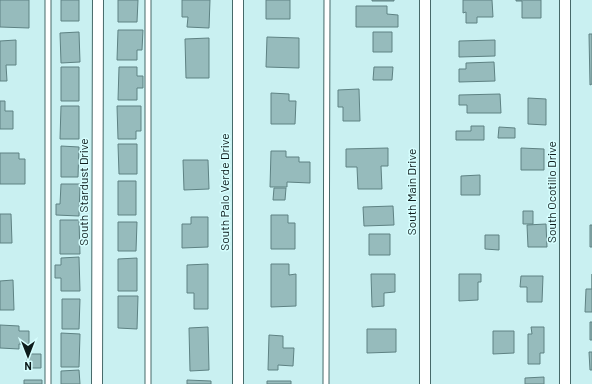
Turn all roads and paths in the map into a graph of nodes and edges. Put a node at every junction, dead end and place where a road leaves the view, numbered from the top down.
1 (48, 0) edge
2 (98, 0) edge
3 (148, 0) edge
4 (238, 0) edge
5 (327, 0) edge
6 (425, 0) edge
7 (565, 0) edge
8 (48, 384) edge
9 (97, 384) edge
10 (148, 384) edge
11 (238, 384) edge
12 (326, 384) edge
13 (425, 384) edge
14 (565, 384) edge

1 - 8 lane
2 - 9 street, South Stardust Drive
3 - 10 lane
4 - 11 street, South Palo Verde Drive
5 - 12 lane
6 - 13 street, South Main Drive
7 - 14 street, South Ocotillo Drive

